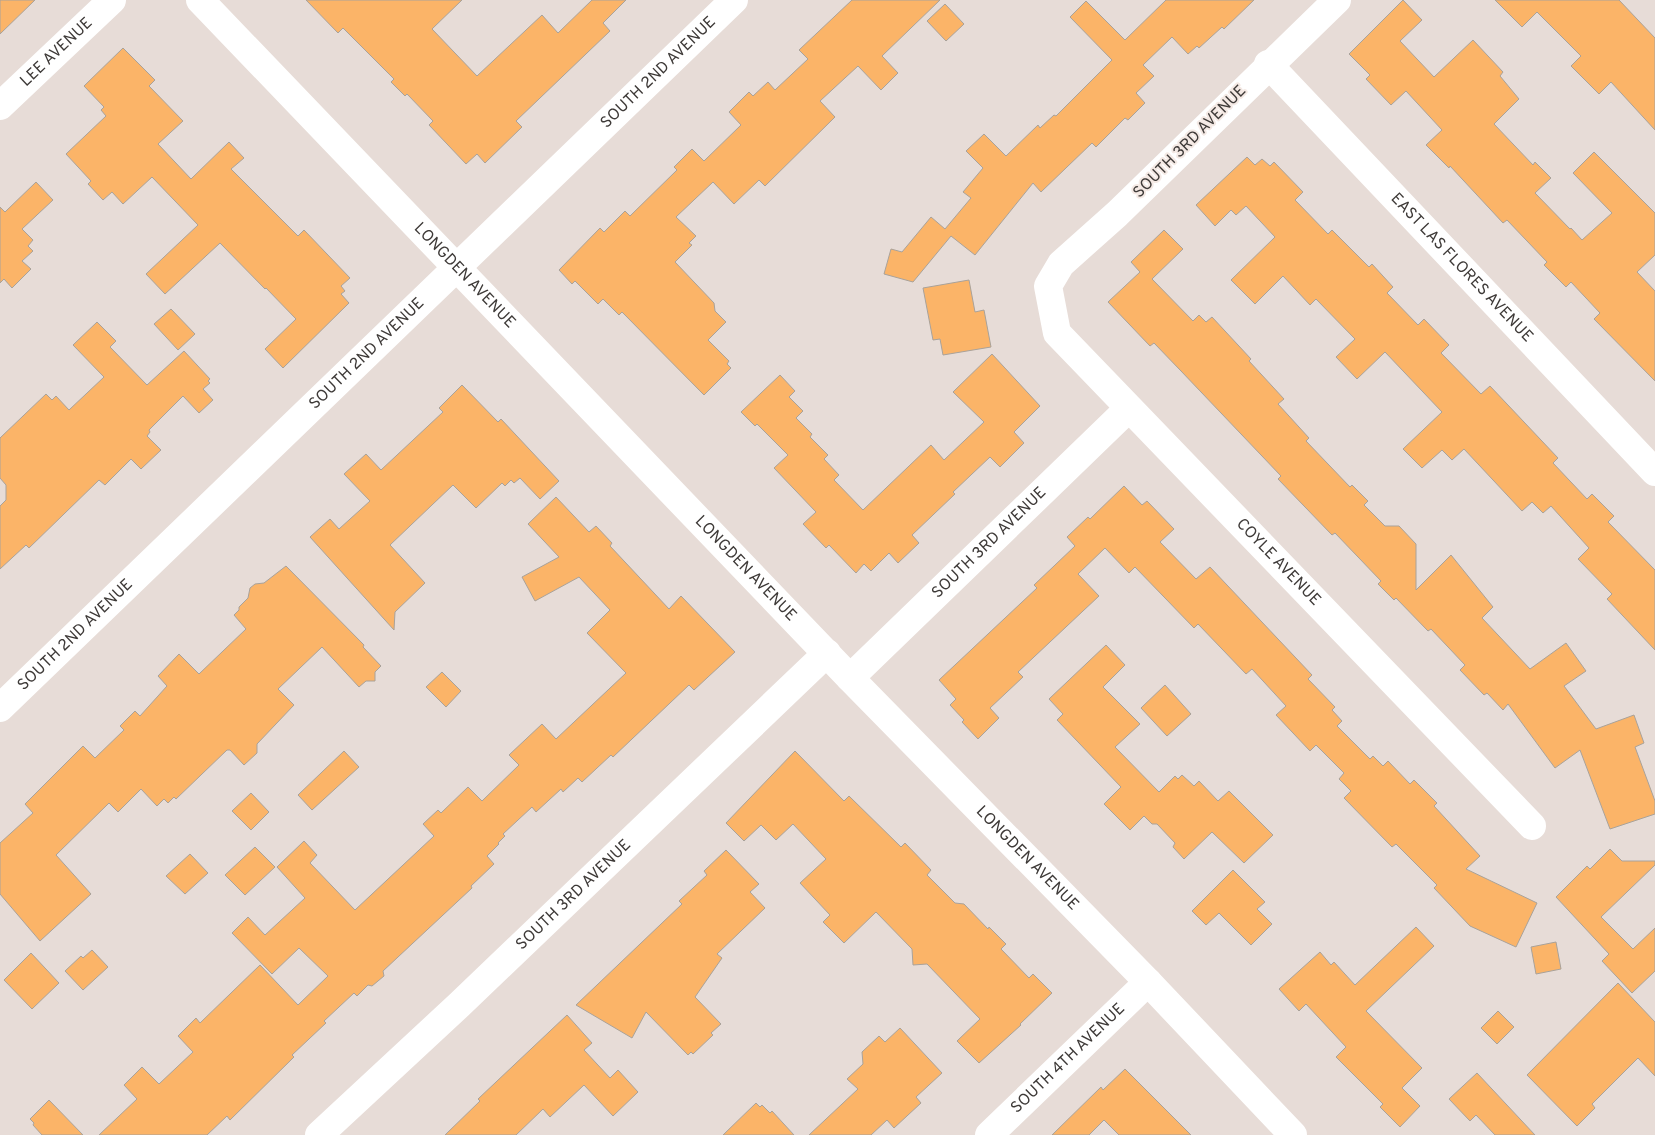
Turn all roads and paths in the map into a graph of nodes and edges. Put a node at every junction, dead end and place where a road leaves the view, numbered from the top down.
1 (112, 0) edge
2 (200, 0) edge
3 (734, 0) edge
4 (1337, 0) edge
5 (1268, 64) junction
6 (0, 106) edge
7 (456, 269) junction
8 (1048, 286) joint
9 (1128, 409) junction
10 (1655, 472) edge
11 (827, 653) junction
12 (850, 678) junction
13 (0, 708) edge
14 (1532, 826) dead end
15 (1148, 982) junction
16 (319, 1135) edge
17 (989, 1135) edge
18 (1293, 1135) edge

1 - 6 street, LEE AVENUE
2 - 7 street, LONGDEN AVENUE
3 - 7 street, SOUTH 2ND AVENUE
4 - 5 street, SOUTH 3RD AVENUE
5 - 8 street, SOUTH 3RD AVENUE
5 - 10 street, EAST LAS FLORES AVENUE
7 - 11 street, LONGDEN AVENUE
7 - 13 street, SOUTH 2ND AVENUE
8 - 9 street, COYLE AVENUE
9 - 12 street, SOUTH 3RD AVENUE
9 - 14 street, COYLE AVENUE
11 - 12 street, LONGDEN AVENUE
11 - 16 street, SOUTH 3RD AVENUE
12 - 15 street, LONGDEN AVENUE
15 - 17 street, SOUTH 4TH AVENUE
15 - 18 street, LONGDEN AVENUE

